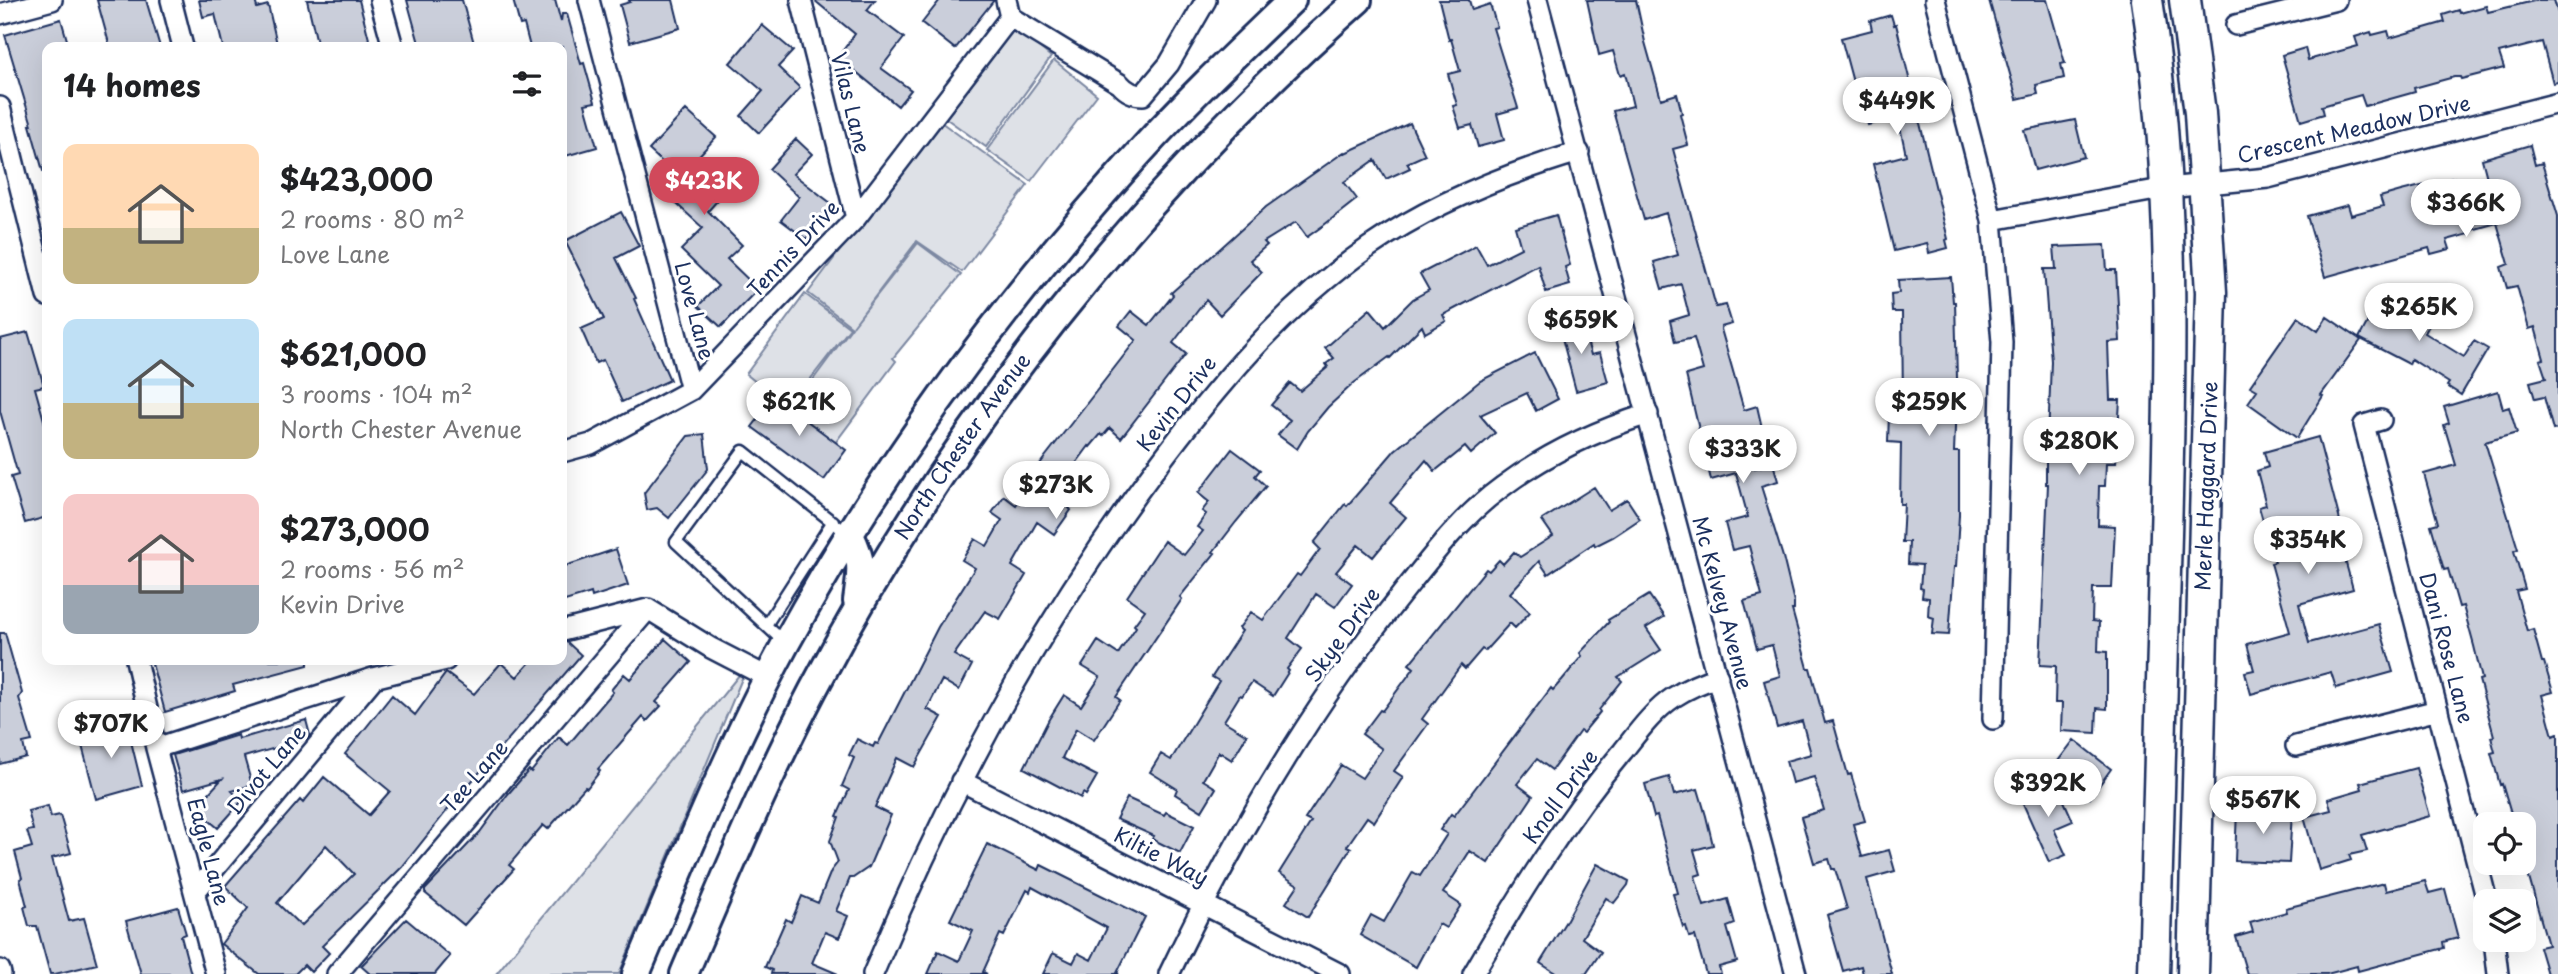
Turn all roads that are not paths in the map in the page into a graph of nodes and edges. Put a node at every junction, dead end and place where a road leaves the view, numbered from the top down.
1 (52, 0) edge
2 (171, 0) edge
3 (380, 0) edge
4 (589, 0) edge
5 (801, 0) edge
6 (1206, 0) edge
7 (1292, 0) edge
8 (1357, 0) edge
9 (1537, 0) edge
10 (1935, 0) edge
11 (2147, 0) edge
12 (2185, 0) edge
13 (2336, 0) edge
14 (1008, 8) edge
15 (0, 13) edge
16 (2236, 24) dead end
17 (182, 42) edge
18 (392, 42) edge
19 (2558, 103) edge
20 (0, 107) edge
21 (1578, 152) junction
22 (2206, 184) junction
23 (2167, 188) junction
24 (856, 218) junction
25 (1992, 219) junction
26 (42, 276) edge
27 (691, 390) junction
28 (1648, 414) junction
29 (2382, 420) dead end
30 (567, 451) edge
31 (841, 528) junction
32 (649, 609) junction
33 (854, 617) junction
34 (766, 625) junction
35 (567, 630) edge
36 (786, 643) junction
37 (136, 665) edge
38 (426, 665) edge
39 (1718, 677) junction
40 (373, 678) junction
41 (768, 678) junction
42 (2438, 709) junction
43 (1993, 719) dead end
44 (2296, 746) dead end
45 (156, 748) junction
46 (961, 781) junction
47 (2484, 889) edge
48 (195, 892) junction
49 (1203, 904) junction
50 (2495, 952) edge
51 (216, 974) edge
52 (337, 974) edge
53 (636, 974) edge
54 (684, 974) edge
55 (873, 974) edge
56 (1169, 974) edge
57 (1340, 974) edge
58 (1473, 974) edge
59 (1796, 974) edge
60 (2154, 974) edge
61 (2193, 974) edge
62 (2498, 974) edge

1 - 15 street
2 - 17 street
3 - 18 street
4 - 27 street, Love Lane
5 - 24 street, Vilas Lane
6 - 14 street
7 - 31 main road
8 - 33 main road, North Chester Avenue
9 - 21 street, Mc Kelvey Avenue
10 - 25 street
11 - 23 main road, Merle Haggard Drive
12 - 22 main road, Merle Haggard Drive
13 - 16 street
14 - 24 street, Tennis Drive
19 - 22 street, Crescent Meadow Drive
20 - 26 street
21 - 28 street, Mc Kelvey Avenue
21 - 46 street, Kevin Drive
22 - 23 street, Crescent Meadow Drive
22 - 61 main road, Merle Haggard Drive
23 - 25 street, Crescent Meadow Drive
23 - 60 main road, Merle Haggard Drive
24 - 27 street, Tennis Drive
25 - 43 street
27 - 30 street, Tennis Drive
28 - 39 street, Mc Kelvey Avenue
28 - 49 street, Skye Drive
29 - 42 street, Dani Rose Lane
31 - 33 main road
31 - 34 lane
31 - 34 lane
31 - 36 main road
32 - 35 street
32 - 41 street
32 - 52 street, Tee Lane
33 - 54 main road, North Chester Avenue
34 - 36 lane
36 - 41 main road
37 - 45 street, Eagle Lane
38 - 40 street
39 - 58 street, Knoll Drive
39 - 59 street, Mc Kelvey Avenue
40 - 45 street
40 - 48 street, Divot Lane
41 - 53 main road
42 - 44 street
42 - 47 street, Dani Rose Lane
45 - 48 street, Eagle Lane
46 - 49 street, Kiltie Way
46 - 55 street, Kevin Drive
48 - 51 street, Eagle Lane
49 - 56 street, Skye Drive
49 - 57 street, Kiltie Way
50 - 62 street

